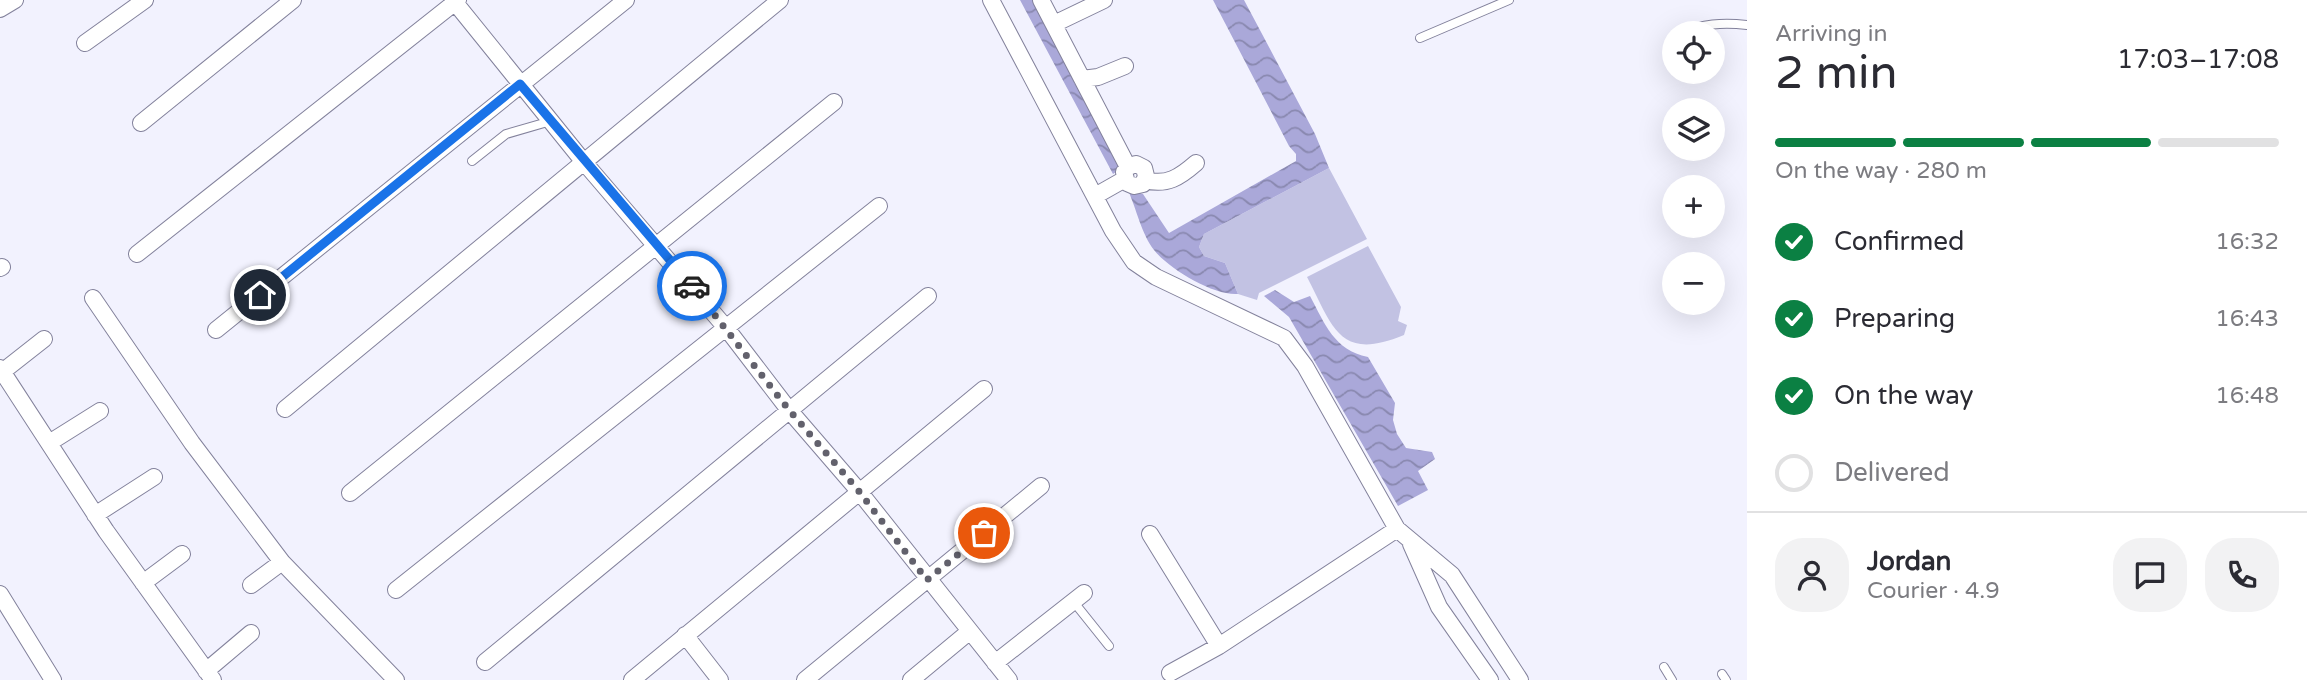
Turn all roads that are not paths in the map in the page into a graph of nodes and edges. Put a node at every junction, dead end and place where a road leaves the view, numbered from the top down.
1 (15, 0) edge
2 (145, 0) edge
3 (293, 0) edge
4 (626, 0) edge
5 (780, 0) edge
6 (990, 0) edge
7 (1041, 0) edge
8 (1104, 0) edge
9 (1509, 0) edge
10 (455, 1) edge
11 (0, 9) edge
12 (1725, 22) edge
13 (1054, 24) junction
14 (1747, 25) edge
15 (1420, 38) dead end
16 (85, 43) dead end
17 (1125, 66) dead end
18 (1082, 79) junction
19 (520, 84) junction
20 (834, 102) dead end
21 (551, 121) junction
22 (141, 123) dead end
23 (472, 161) dead end
24 (583, 161) junction
25 (1196, 163) dead end
26 (1126, 173) junction
27 (1095, 196) junction
28 (879, 206) dead end
29 (657, 244) junction
30 (137, 254) dead end
31 (928, 296) dead end
32 (93, 298) dead end
33 (727, 329) junction
34 (216, 330) dead end
35 (44, 339) dead end
36 (1, 370) edge
37 (984, 389) dead end
38 (285, 409) dead end
39 (789, 410) junction
40 (100, 411) dead end
41 (48, 443) junction
42 (154, 477) dead end
43 (1041, 486) dead end
44 (858, 490) junction
45 (350, 493) dead end
46 (95, 515) junction
47 (1397, 529) junction
48 (1150, 534) dead end
49 (1410, 542) junction
50 (182, 554) dead end
51 (282, 562) junction
52 (927, 580) junction
53 (143, 583) junction
54 (251, 585) dead end
55 (396, 590) dead end
56 (0, 594) edge
57 (1079, 597) joint
58 (970, 631) junction
59 (251, 633) dead end
60 (685, 635) junction
61 (1109, 646) dead end
62 (1219, 646) junction
63 (485, 662) dead end
64 (995, 663) junction
65 (1664, 667) dead end
66 (1170, 673) dead end
67 (210, 676) edge
68 (52, 680) edge
69 (396, 680) edge
70 (632, 680) edge
71 (720, 680) edge
72 (805, 680) edge
73 (911, 680) edge
74 (1009, 680) edge
75 (1490, 680) edge
76 (1520, 680) edge
77 (1672, 680) edge

1 - 11 street
2 - 16 street
3 - 22 street
4 - 19 street
5 - 24 street
6 - 27 street
7 - 13 street
8 - 13 street
9 - 15 lane
10 - 19 street
10 - 30 street
12 - 14 lane
13 - 18 street
17 - 18 street
18 - 26 street
19 - 21 street
19 - 34 street
20 - 29 street
21 - 23 lane
21 - 24 street
24 - 29 street
24 - 38 street
25 - 26 street
26 - 27 street
27 - 47 street
28 - 33 street
29 - 33 street
29 - 45 street
31 - 39 street
32 - 51 street
33 - 39 street
33 - 55 street
35 - 36 street
36 - 41 street
37 - 44 street
39 - 44 street
39 - 63 street
40 - 41 street
41 - 46 street
42 - 46 street
43 - 52 street
44 - 52 street
44 - 60 street
46 - 53 street
47 - 49 street
47 - 62 street
48 - 62 street
49 - 75 street
49 - 76 street
50 - 53 street
51 - 54 street
51 - 69 street
52 - 58 street
52 - 72 street
53 - 67 street
56 - 68 street
57 - 61 lane
57 - 64 street
58 - 64 street
58 - 73 street
59 - 67 street
60 - 70 street
60 - 71 street
62 - 66 street
64 - 74 street
65 - 77 lane

